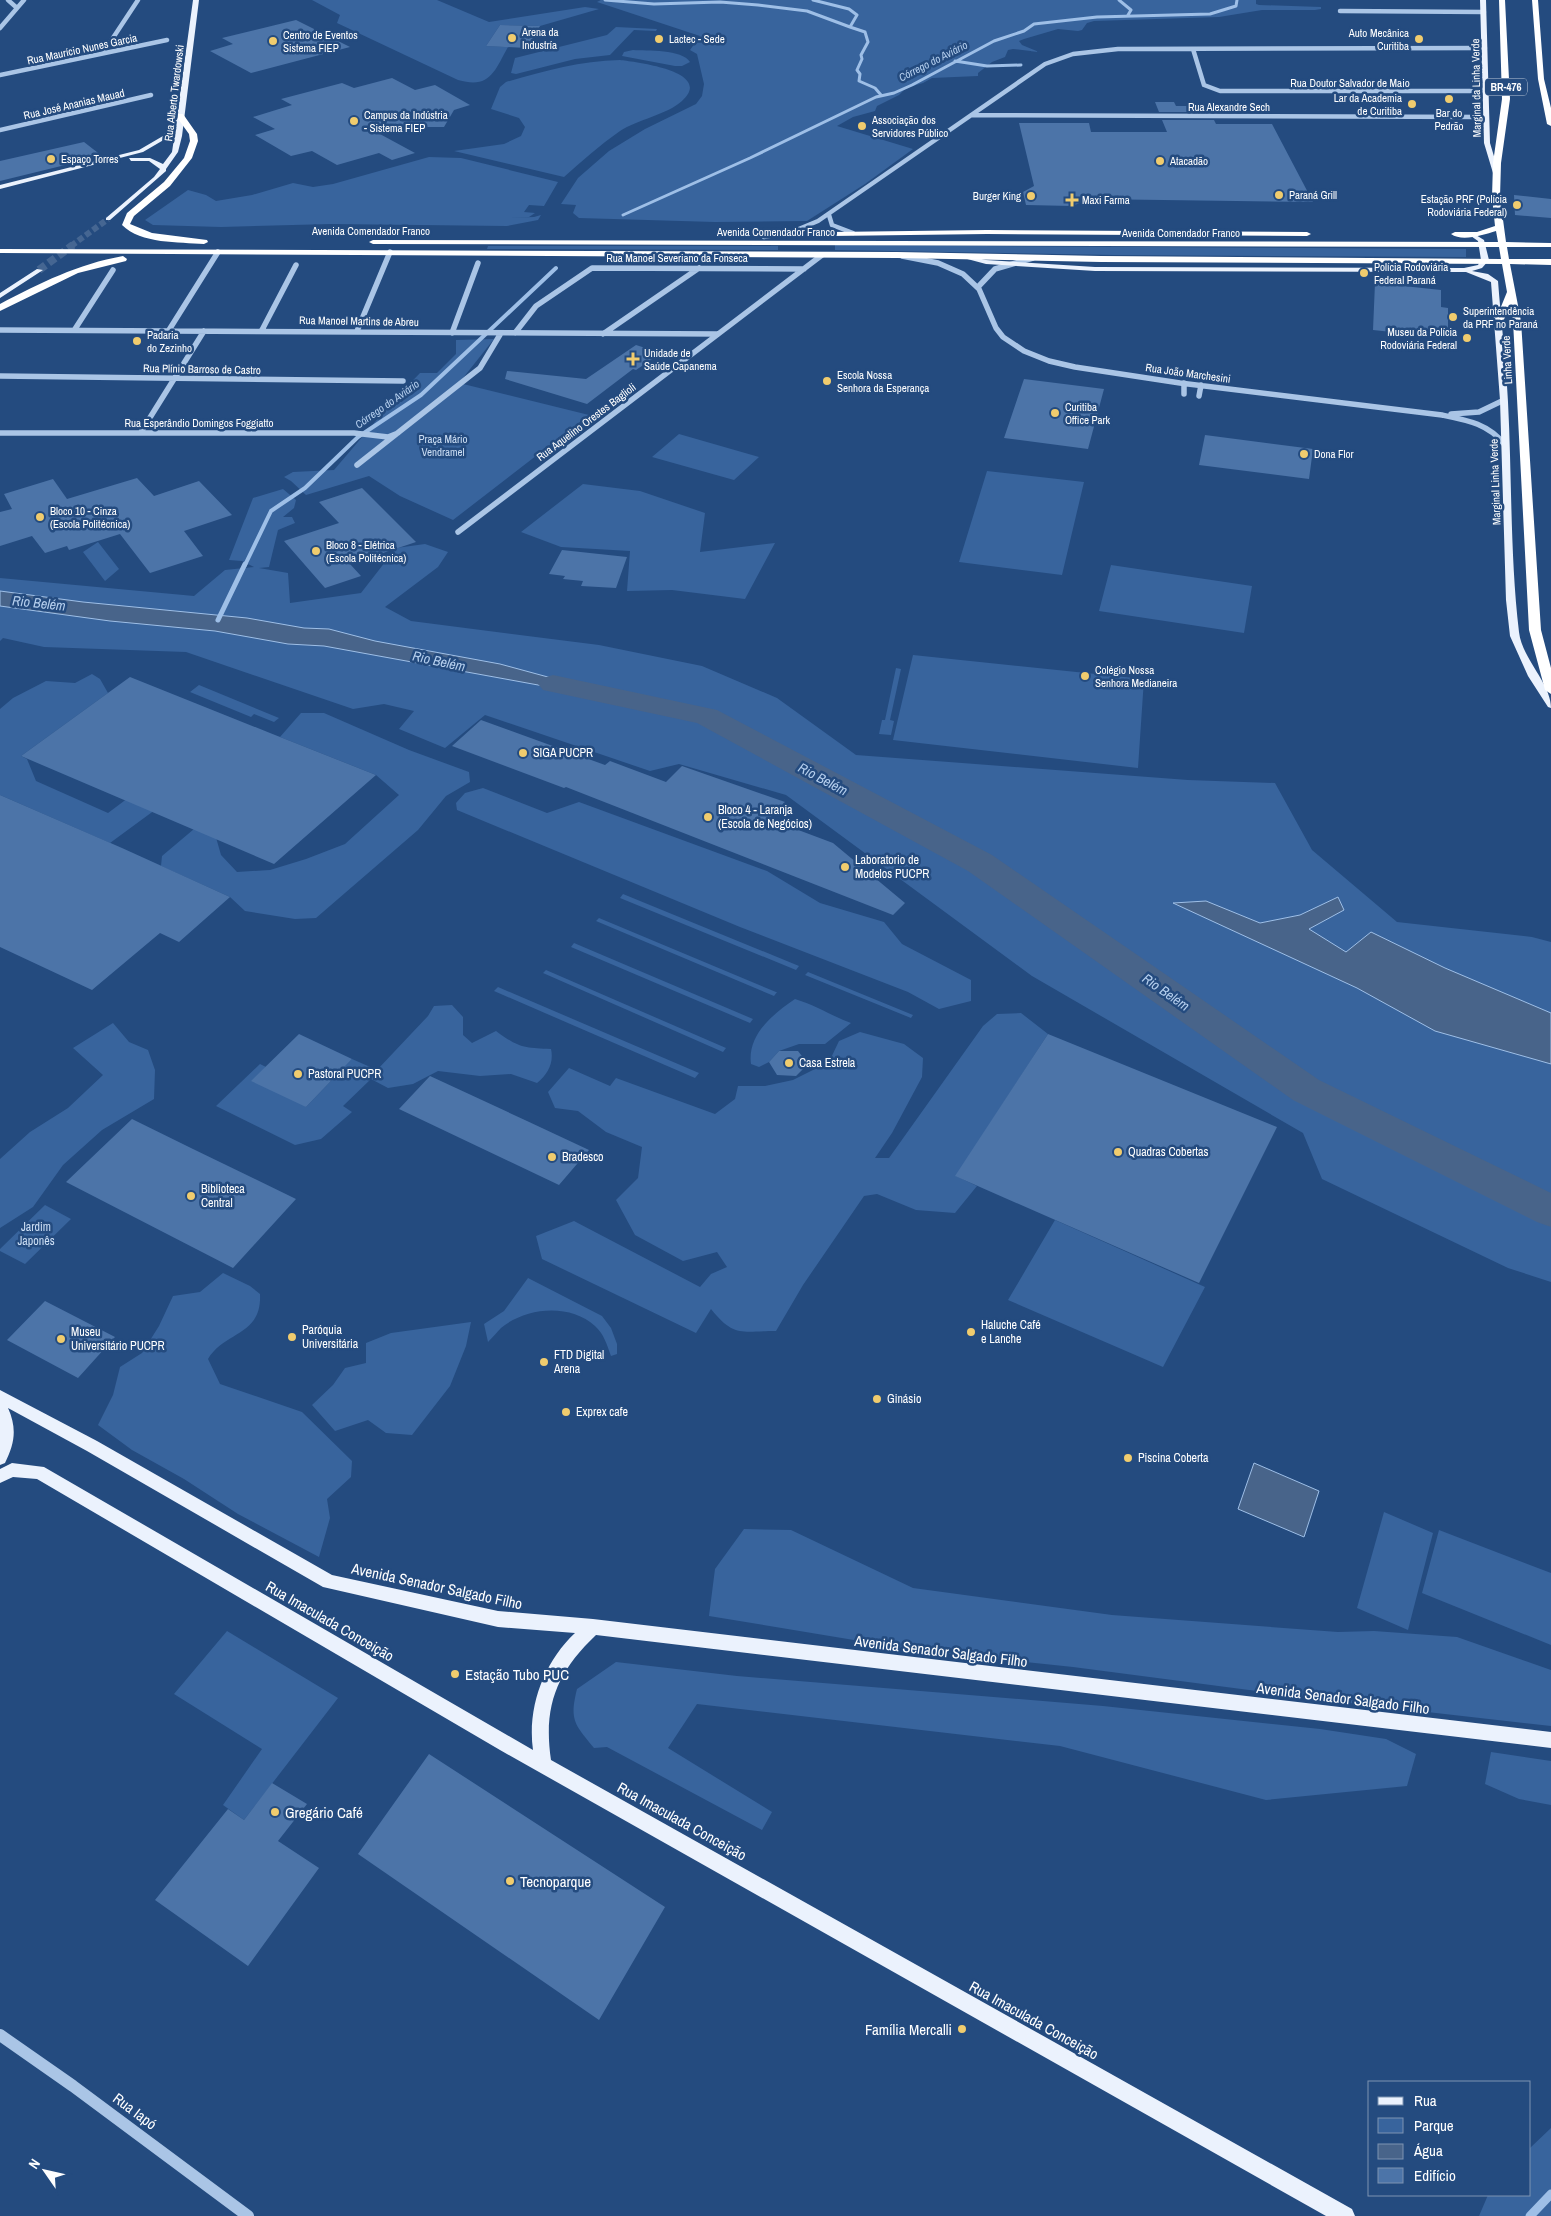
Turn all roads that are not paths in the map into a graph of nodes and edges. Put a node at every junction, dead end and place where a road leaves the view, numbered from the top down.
1 (8, 0) edge
2 (24, 0) edge
3 (138, 0) edge
4 (196, 0) edge
5 (1483, 0) edge
6 (1502, 0) edge
7 (1535, 0) edge
8 (17, 8) junction
9 (1340, 11) dead end
10 (1484, 12) junction
11 (0, 28) edge
12 (167, 40) dead end
13 (1485, 48) junction
14 (1193, 49) junction
15 (103, 53) junction
16 (0, 75) edge
17 (1542, 88) junction
18 (1486, 91) junction
19 (151, 95) dead end
20 (1551, 101) edge
21 (972, 115) junction
22 (180, 116) junction
23 (1486, 117) junction
24 (1551, 124) edge
25 (0, 130) edge
26 (108, 161) junction
27 (164, 170) junction
28 (1496, 174) junction
29 (0, 188) edge
30 (828, 215) junction
31 (108, 218) tunnel mouth
32 (1499, 227) junction
33 (922, 232) junction
34 (853, 233) junction
35 (1312, 234) dead end
36 (1441, 234) dead end
37 (1471, 234) junction
38 (764, 237) junction
39 (136, 241) dead end
40 (365, 242) dead end
41 (701, 243) junction
42 (1031, 244) junction
43 (1551, 245) edge
44 (0, 251) edge
45 (201, 252) junction
46 (218, 252) junction
47 (390, 252) junction
48 (822, 255) junction
49 (897, 255) junction
50 (959, 256) junction
51 (1032, 258) junction
52 (1551, 262) edge
53 (478, 263) dead end
54 (1007, 264) junction
55 (296, 265) dead end
56 (699, 268) junction
57 (804, 269) junction
58 (39, 270) tunnel mouth
59 (113, 270) dead end
60 (1464, 270) junction
61 (978, 287) junction
62 (1512, 290) junction
63 (0, 296) edge
64 (0, 308) edge
65 (1498, 324) junction
66 (75, 329) junction
67 (0, 330) edge
68 (169, 330) junction
69 (262, 330) junction
70 (204, 331) junction
71 (357, 331) junction
72 (452, 333) junction
73 (498, 333) junction
74 (515, 333) junction
75 (603, 334) junction
76 (717, 334) junction
77 (0, 376) edge
78 (176, 378) junction
79 (403, 382) dead end
80 (1184, 383) junction
81 (1201, 385) junction
82 (1184, 394) dead end
83 (1199, 396) dead end
84 (1504, 400) junction
85 (1433, 413) junction
86 (141, 432) junction
87 (0, 433) edge
88 (398, 433) junction
89 (1505, 445) junction
90 (357, 465) dead end
91 (458, 532) dead end
92 (1551, 690) edge
93 (1551, 705) edge
94 (0, 1396) edge
95 (0, 1406) edge
96 (0, 1458) edge
97 (0, 1476) edge
98 (593, 1627) junction
99 (1551, 1740) edge
100 (543, 1765) junction
101 (0, 2035) edge
102 (248, 2216) edge
103 (1345, 2216) edge

1 - 8 street
2 - 8 street
3 - 15 street
4 - 22 main road, Rua Alberto Twardowski
5 - 10 main road, Marginal da Linha Verde
6 - 28 highway, Linha Verde / BR-476
7 - 17 highway, BR-476
8 - 11 street
9 - 10 street
10 - 13 main road, Marginal da Linha Verde
12 - 15 street, Rua Maurício Nunes Garcia
13 - 14 street
13 - 18 main road, Marginal da Linha Verde
14 - 18 street, Rua Doutor Salvador de Maio
14 - 21 street
15 - 16 street, Rua Maurício Nunes Garcia
17 - 20 highway
17 - 24 highway, BR-476
18 - 23 main road, Marginal da Linha Verde
19 - 25 street, Rua José Ananias Mauad
21 - 23 street, Rua Alexandre Sech
21 - 30 street
22 - 26 main road
22 - 27 main road, Rua Alberto Twardowski
22 - 39 highway
23 - 28 main road, Marginal da Linha Verde
26 - 27 main road
26 - 29 main road
27 - 31 main road, Rua Alberto Twardowski
28 - 32 highway, Linha Verde / BR-476
30 - 34 street
30 - 38 street
32 - 37 highway
32 - 62 highway, Linha Verde / BR-476
33 - 34 highway
33 - 35 highway
33 - 42 highway
34 - 38 highway
36 - 37 highway
37 - 60 main road
38 - 41 highway
40 - 41 highway, Avenida Comendador Franco
41 - 42 highway, Avenida Comendador Franco
42 - 43 highway, Avenida Comendador Franco
44 - 45 highway, Avenida Comendador Franco
45 - 46 highway, Avenida Comendador Franco
45 - 64 highway
46 - 47 highway, Avenida Comendador Franco
46 - 68 street
47 - 48 highway, Avenida Comendador Franco
47 - 71 street
48 - 49 highway, Avenida Comendador Franco
48 - 57 street, Rua Aquelino Orestes Baglioli
49 - 50 highway, Avenida Comendador Franco
49 - 61 street, Rua João Marchesini
50 - 51 highway, Avenida Comendador Franco
50 - 54 main road, Avenida Comendador Franco
51 - 52 highway, Avenida Comendador Franco
51 - 54 street
53 - 72 street
54 - 60 main road, Avenida Comendador Franco
54 - 61 street
55 - 69 street
56 - 57 street, Rua Manoel Severiano da Fonseca
56 - 74 street, Rua Manoel Severiano da Fonseca
56 - 75 street
57 - 76 street, Rua Aquelino Orestes Baglioli
58 - 63 main road
59 - 66 street
60 - 65 main road, Marginal Linha Verde
61 - 80 street, Rua João Marchesini
62 - 65 highway
62 - 92 highway, Linha Verde / BR-476
65 - 84 main road, Marginal Linha Verde
66 - 67 street, Rua Manoel Martins de Abreu
66 - 68 street, Rua Manoel Martins de Abreu
68 - 70 street, Rua Manoel Martins de Abreu
69 - 70 street, Rua Manoel Martins de Abreu
69 - 71 street, Rua Manoel Martins de Abreu
70 - 78 street
71 - 72 street, Rua Manoel Martins de Abreu
72 - 73 street, Rua Manoel Martins de Abreu
73 - 74 street, Rua Manoel Martins de Abreu
73 - 88 street
74 - 75 street, Rua Manoel Martins de Abreu
75 - 76 street, Rua Manoel Martins de Abreu
76 - 91 street, Rua Aquelino Orestes Baglioli
77 - 78 street, Rua Plínio Barroso de Castro
78 - 79 street, Rua Plínio Barroso de Castro
78 - 86 street
80 - 81 street, Rua João Marchesini
80 - 82 street
81 - 83 street
81 - 85 street, Rua João Marchesini
84 - 85 street, Rua João Marchesini
84 - 89 main road, Marginal Linha Verde
85 - 89 street, Rua João Marchesini
86 - 87 street, Rua Esperândio Domingos Foggiatto
86 - 88 street, Rua Esperândio Domingos Foggiatto
88 - 90 street
89 - 93 main road, Marginal Linha Verde
94 - 98 main road, Avenida Senador Salgado Filho
95 - 96 main road
97 - 100 main road, Rua Imaculada Conceição
98 - 99 main road, Avenida Senador Salgado Filho
98 - 100 main road
100 - 103 main road, Rua Imaculada Conceição
101 - 102 street, Rua Iapó

